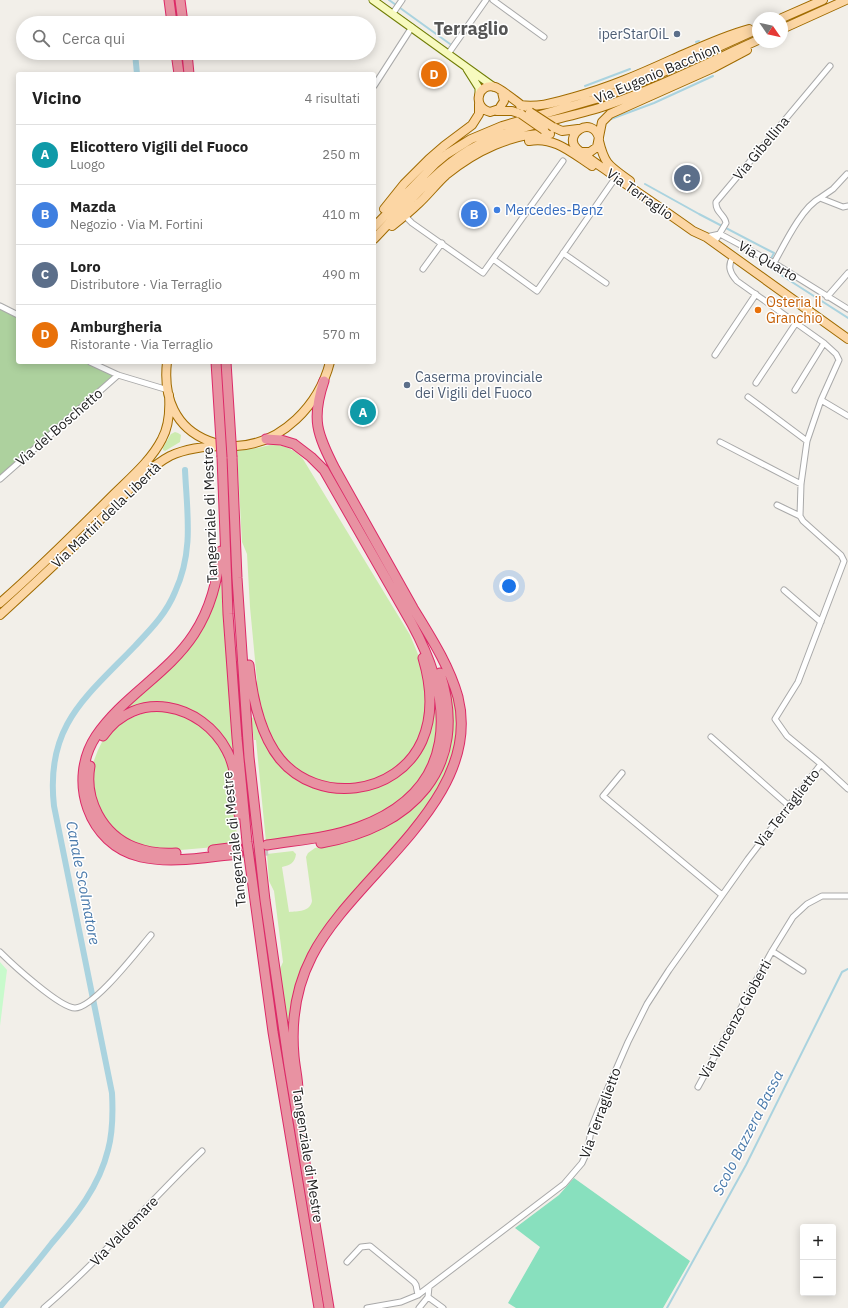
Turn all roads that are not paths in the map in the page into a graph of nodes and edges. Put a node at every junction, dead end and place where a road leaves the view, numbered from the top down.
1 (169, 0) edge
2 (180, 0) edge
3 (373, 0) edge
4 (486, 0) edge
5 (492, 0) edge
6 (823, 0) edge
7 (846, 0) edge
8 (400, 2) edge
9 (394, 12) junction
10 (788, 15) edge
11 (171, 16) edge
12 (182, 16) edge
13 (788, 26) edge
14 (412, 27) junction
15 (752, 29) edge
16 (752, 31) edge
17 (544, 36) dead end
18 (752, 44) edge
19 (752, 45) edge
20 (451, 50) junction
21 (177, 60) edge
22 (188, 60) edge
23 (465, 66) junction
24 (830, 66) dead end
25 (179, 72) edge
26 (189, 72) edge
27 (376, 83) edge
28 (498, 89) junction
29 (479, 100) junction
30 (520, 105) junction
31 (497, 110) junction
32 (531, 114) junction
33 (519, 118) junction
34 (547, 129) junction
35 (578, 129) junction
36 (599, 139) junction
37 (485, 150) junction
38 (579, 150) junction
39 (563, 161) dead end
40 (847, 174) edge
41 (616, 177) junction
42 (820, 198) junction
43 (848, 206) edge
44 (401, 216) junction
45 (376, 218) edge
46 (376, 225) edge
47 (721, 232) junction
48 (703, 235) junction
49 (376, 237) edge
50 (442, 243) junction
51 (714, 243) junction
52 (563, 253) junction
53 (733, 257) junction
54 (493, 259) junction
55 (774, 262) junction
56 (423, 268) dead end
57 (848, 273) edge
58 (606, 283) dead end
59 (756, 294) junction
60 (827, 297) junction
61 (0, 306) edge
62 (848, 309) edge
63 (16, 314) edge
64 (796, 323) junction
65 (848, 339) edge
66 (824, 343) junction
67 (715, 355) dead end
68 (94, 364) edge
69 (166, 364) edge
70 (216, 364) edge
71 (226, 364) edge
72 (329, 364) edge
73 (118, 375) junction
74 (324, 381) junction
75 (756, 383) dead end
76 (795, 390) dead end
77 (168, 393) junction
78 (748, 397) dead end
79 (821, 400) junction
80 (848, 416) edge
81 (266, 439) junction
82 (808, 441) junction
83 (720, 442) dead end
84 (226, 446) junction
85 (0, 479) edge
86 (801, 484) junction
87 (777, 505) dead end
88 (225, 516) junction
89 (800, 516) junction
90 (237, 578) junction
91 (784, 590) dead end
92 (0, 603) edge
93 (414, 609) junction
94 (0, 615) edge
95 (821, 622) junction
96 (412, 624) junction
97 (711, 737) dead end
98 (821, 764) junction
99 (622, 773) dead end
100 (848, 789) edge
101 (789, 806) junction
102 (247, 842) junction
103 (722, 895) junction
104 (848, 896) edge
105 (151, 935) dead end
106 (772, 951) junction
107 (0, 952) edge
108 (803, 971) dead end
109 (698, 1087) dead end
110 (297, 1113) junction
111 (202, 1151) dead end
112 (347, 1262) dead end
113 (429, 1287) junction
114 (418, 1295) junction
115 (428, 1297) junction
116 (44, 1308) edge
117 (319, 1308) edge
118 (329, 1308) edge
119 (368, 1308) edge
120 (419, 1308) edge
121 (443, 1308) edge

1 - 11 highway
2 - 12 highway
3 - 9 main road, Via Terraglio
4 - 20 street
5 - 17 street
6 - 10 main road
7 - 13 main road
8 - 9 street
9 - 14 main road, Via Terraglio
14 - 20 main road, Via Terraglio
14 - 27 street
15 - 30 main road
16 - 32 main road, Via Eugenio Bacchion
18 - 34 main road, Via Eugenio Bacchion
19 - 36 main road
20 - 23 main road, Via Terraglio
21 - 25 highway
22 - 26 highway
23 - 28 main road, Via Terraglio
23 - 29 main road, Via Terraglio
24 - 47 street, Via Gibellina
28 - 29 main road
28 - 30 main road, Via Terraglio
28 - 31 main road
29 - 31 main road
29 - 45 main road
30 - 32 main road, Via Terraglio
31 - 33 main road, Via Terraglio
32 - 33 main road
32 - 34 main road, Via Terraglio, bridge
33 - 34 main road, Via Terraglio, bridge
33 - 46 main road
34 - 35 main road, Via Terraglio
34 - 37 main road
34 - 38 main road, Via Terraglio
34 - 44 main road
35 - 36 main road
35 - 38 main road
36 - 38 main road
36 - 48 main road, Via Terraglio
37 - 41 main road
37 - 44 main road
38 - 41 main road, Via Terraglio
39 - 54 street
40 - 42 street
41 - 48 main road, Via Terraglio
41 - 52 street
42 - 43 street
42 - 55 street
44 - 49 main road
44 - 50 street
47 - 48 street
47 - 51 street, Via Gibellina
47 - 55 street, Via Quarto
48 - 51 main road, Via Terraglio
50 - 54 street
50 - 56 street
51 - 53 main road, Via Terraglio
52 - 54 street
52 - 58 street
53 - 59 street
53 - 65 main road, Via Terraglio
55 - 60 street, Via Quarto
57 - 60 street
59 - 64 street
59 - 67 street
60 - 62 street, Via Quarto
61 - 63 street
64 - 66 street
64 - 75 street
66 - 76 street
66 - 79 street
68 - 73 street
69 - 77 main road
70 - 88 highway, Tangenziale di Mestre, bridge
71 - 90 highway, Tangenziale di Mestre, bridge
72 - 74 main road, Via Martiri della Libertà
73 - 77 street
73 - 85 street, Via del Boschetto
74 - 81 main road, Via Martiri della Libertà
74 - 93 highway
77 - 84 main road
77 - 92 main road, Via Martiri della Libertà
78 - 82 street
79 - 80 street
79 - 82 street
81 - 84 main road, Via Martiri della Libertà
81 - 96 highway
82 - 86 street
83 - 86 street
84 - 94 main road, Via Martiri della Libertà
86 - 89 street
87 - 89 street, Via Terraglietto
88 - 102 highway, Tangenziale di Mestre
88 - 102 highway
89 - 95 street, Via Terraglietto
90 - 96 highway
90 - 110 highway, Tangenziale di Mestre
91 - 95 street
93 - 96 highway
93 - 110 highway
95 - 98 street, Via Terraglietto
97 - 101 street
98 - 100 street
98 - 101 street, Via Terraglietto
99 - 103 street
101 - 103 street, Via Terraglietto
102 - 117 highway, Tangenziale di Mestre
103 - 113 street, Via Terraglietto
104 - 106 street, Via Vincenzo Gioberti
105 - 107 street
106 - 108 street, Via Vincenzo Gioberti
106 - 109 street, Via Vincenzo Gioberti
110 - 118 highway, Tangenziale di Mestre
111 - 116 street, Via Valdemare
112 - 114 street
113 - 114 street, Via Terraglietto
113 - 115 street
114 - 119 street, Via Terraglietto
115 - 120 street
115 - 121 street

